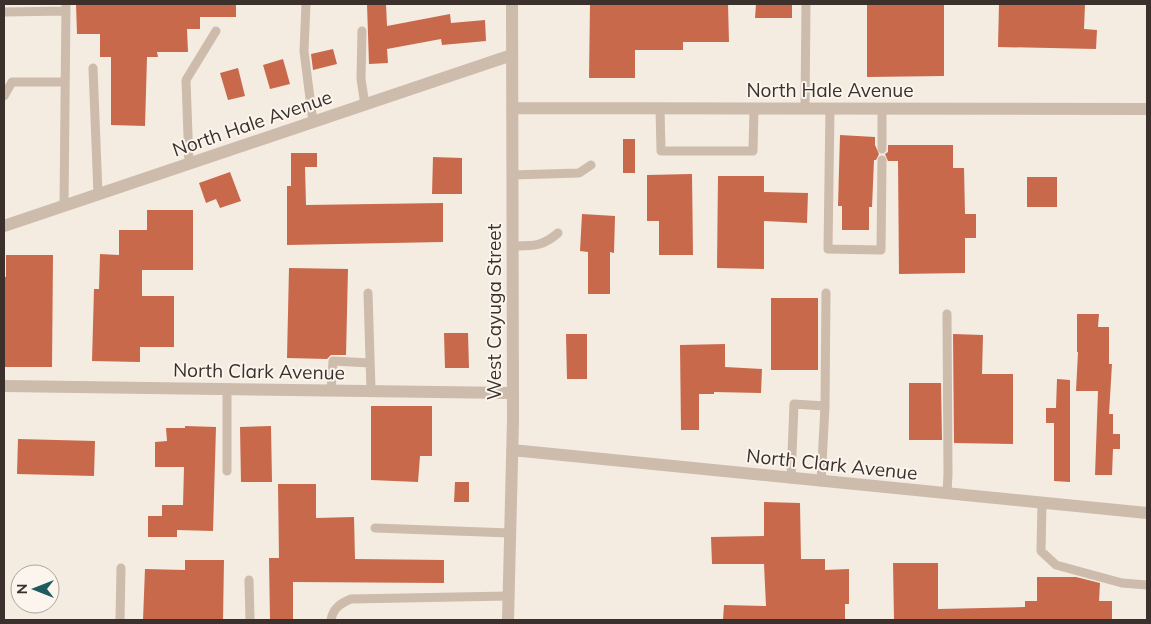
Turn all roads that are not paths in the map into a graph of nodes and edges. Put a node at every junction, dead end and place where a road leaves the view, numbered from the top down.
1 (306, 4) edge
2 (512, 4) edge
3 (806, 4) edge
4 (66, 8) edge
5 (4, 12) edge
6 (216, 31) dead end
7 (362, 31) dead end
8 (512, 55) junction
9 (93, 68) dead end
10 (65, 82) junction
11 (4, 96) edge
12 (365, 104) junction
13 (512, 108) junction
14 (660, 108) junction
15 (754, 108) junction
16 (805, 108) junction
17 (830, 108) junction
18 (882, 108) junction
19 (1147, 109) edge
20 (313, 122) junction
21 (882, 149) dead end
22 (882, 160) dead end
23 (188, 164) junction
24 (591, 165) dead end
25 (512, 176) junction
26 (98, 194) junction
27 (64, 206) junction
28 (4, 226) edge
29 (558, 233) dead end
30 (512, 246) junction
31 (368, 293) dead end
32 (826, 293) dead end
33 (947, 314) dead end
34 (370, 364) junction
35 (4, 386) edge
36 (227, 389) junction
37 (331, 391) junction
38 (372, 391) junction
39 (513, 393) junction
40 (825, 406) junction
41 (512, 450) junction
42 (227, 471) dead end
43 (791, 478) junction
44 (821, 482) junction
45 (947, 494) junction
46 (1042, 504) junction
47 (1147, 513) edge
48 (375, 528) dead end
49 (510, 533) junction
50 (121, 568) dead end
51 (249, 580) dead end
52 (1147, 585) edge
53 (509, 596) junction
54 (120, 620) edge
55 (250, 620) edge
56 (331, 620) edge
57 (508, 620) edge

1 - 20 lane
2 - 8 street, West Cayuga Street
3 - 16 lane
4 - 5 lane
4 - 10 lane
6 - 23 lane
7 - 12 lane
8 - 12 street, North Hale Avenue
8 - 13 street, West Cayuga Street
9 - 26 lane
10 - 11 lane
10 - 27 lane
12 - 20 street, North Hale Avenue
13 - 14 street, North Hale Avenue
13 - 25 street, West Cayuga Street
14 - 15 street, North Hale Avenue
14 - 15 lane
15 - 16 street, North Hale Avenue
16 - 17 street, North Hale Avenue
17 - 18 street, North Hale Avenue
17 - 22 lane
18 - 19 street, North Hale Avenue
18 - 21 lane
20 - 23 street, North Hale Avenue
23 - 26 street, North Hale Avenue
24 - 25 lane
25 - 30 street, West Cayuga Street
26 - 27 street, North Hale Avenue
27 - 28 street, North Hale Avenue
29 - 30 lane
30 - 39 street, West Cayuga Street
31 - 34 lane
32 - 40 lane
33 - 45 lane
34 - 37 lane
34 - 38 lane
35 - 36 street, North Clark Avenue
36 - 37 street, North Clark Avenue
36 - 42 lane
37 - 38 street, North Clark Avenue
38 - 39 street, North Clark Avenue
39 - 41 street, West Cayuga Street
40 - 43 lane
40 - 44 lane
41 - 43 street, North Clark Avenue
41 - 49 street, West Cayuga Street
43 - 44 street, North Clark Avenue
44 - 45 street, North Clark Avenue
45 - 46 street, North Clark Avenue
46 - 47 street, North Clark Avenue
46 - 52 lane
48 - 49 lane
49 - 53 street, West Cayuga Street
50 - 54 lane
51 - 55 lane
53 - 56 lane
53 - 57 street, West Cayuga Street

